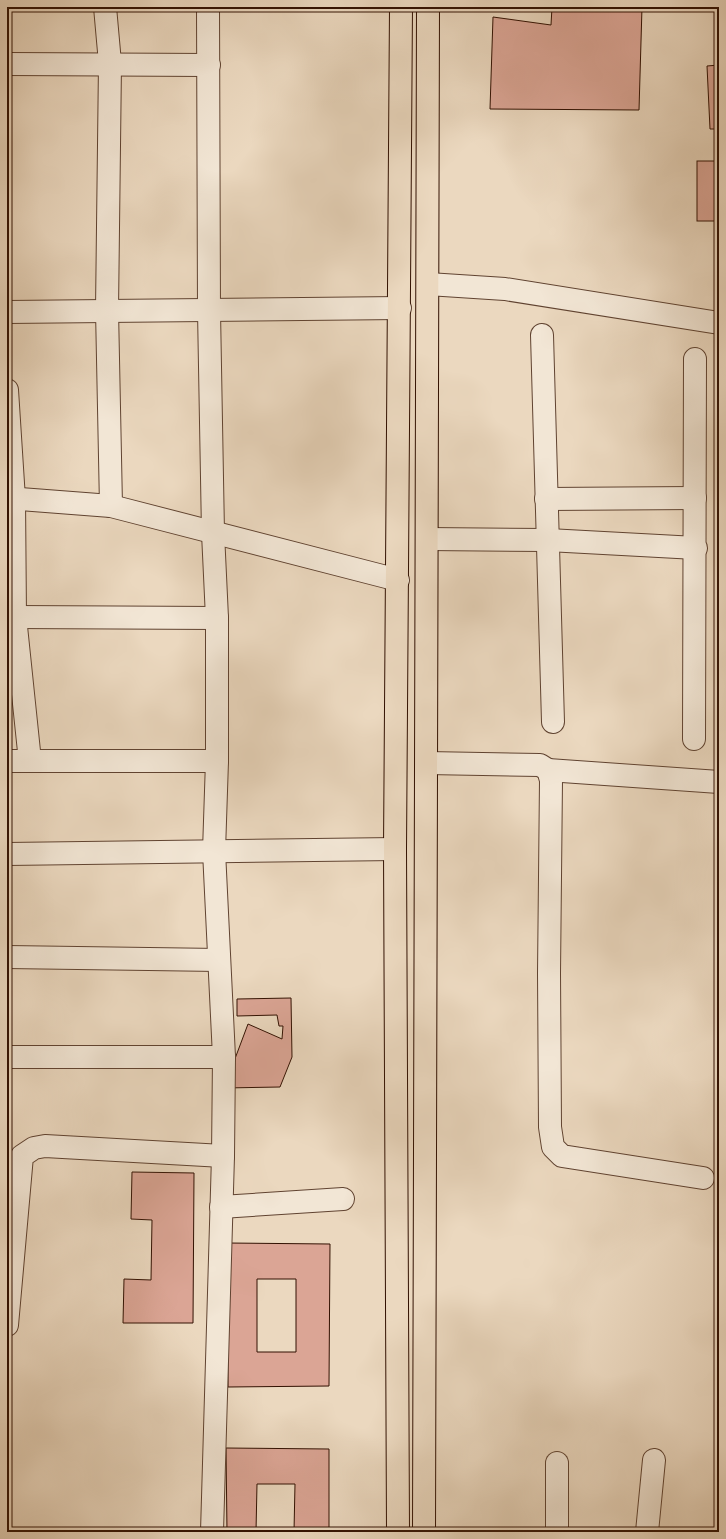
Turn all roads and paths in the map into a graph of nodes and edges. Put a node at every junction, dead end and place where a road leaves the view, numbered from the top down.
1 (105, 7) edge
2 (208, 7) edge
3 (401, 7) edge
4 (428, 7) edge
5 (110, 63) junction
6 (7, 64) edge
7 (209, 65) junction
8 (428, 284) junction
9 (400, 308) junction
10 (107, 310) junction
11 (209, 311) junction
12 (7, 312) edge
13 (719, 323) edge
14 (542, 335) dead end
15 (696, 359) dead end
16 (7, 390) edge
17 (10, 498) edge
18 (695, 498) junction
19 (546, 499) junction
20 (111, 506) junction
21 (213, 533) junction
22 (427, 538) junction
23 (548, 540) junction
24 (696, 548) junction
25 (398, 580) junction
26 (15, 617) junction
27 (217, 618) junction
28 (552, 722) dead end
29 (694, 739) dead end
30 (7, 761) edge
31 (30, 761) junction
32 (217, 761) junction
33 (427, 763) junction
34 (548, 770) junction
35 (719, 782) edge
36 (395, 849) junction
37 (214, 851) junction
38 (7, 854) edge
39 (7, 957) edge
40 (219, 960) junction
41 (7, 1057) edge
42 (224, 1057) junction
43 (223, 1156) junction
44 (703, 1178) dead end
45 (343, 1199) dead end
46 (221, 1206) junction
47 (7, 1325) edge
48 (654, 1460) dead end
49 (557, 1463) dead end
50 (212, 1532) edge
51 (398, 1532) edge
52 (424, 1532) edge
53 (557, 1532) edge
54 (647, 1532) edge

1 - 5 street
2 - 7 street
3 - 9 main road
4 - 8 main road
5 - 6 street
5 - 7 street
5 - 10 street
7 - 11 street
8 - 13 street
8 - 22 main road
9 - 11 street
9 - 25 main road
10 - 11 street
10 - 12 street
10 - 20 street
11 - 21 street
14 - 19 street
15 - 18 street
16 - 17 street
17 - 20 street
17 - 26 street
18 - 19 street
18 - 24 street
19 - 23 street
20 - 21 street
21 - 25 street
21 - 27 street
22 - 23 street
22 - 33 main road
23 - 24 street
23 - 28 street
24 - 29 street
25 - 36 main road
26 - 27 street
26 - 31 street
27 - 32 street
30 - 31 street
31 - 32 street
32 - 37 street
33 - 34 street
33 - 52 main road
34 - 35 street
34 - 44 street
36 - 37 street
36 - 51 main road
37 - 38 street
37 - 40 street
39 - 40 street
40 - 42 street
41 - 42 street
42 - 43 street
43 - 46 street
43 - 47 street
45 - 46 street
46 - 50 street
48 - 54 street
49 - 53 street

